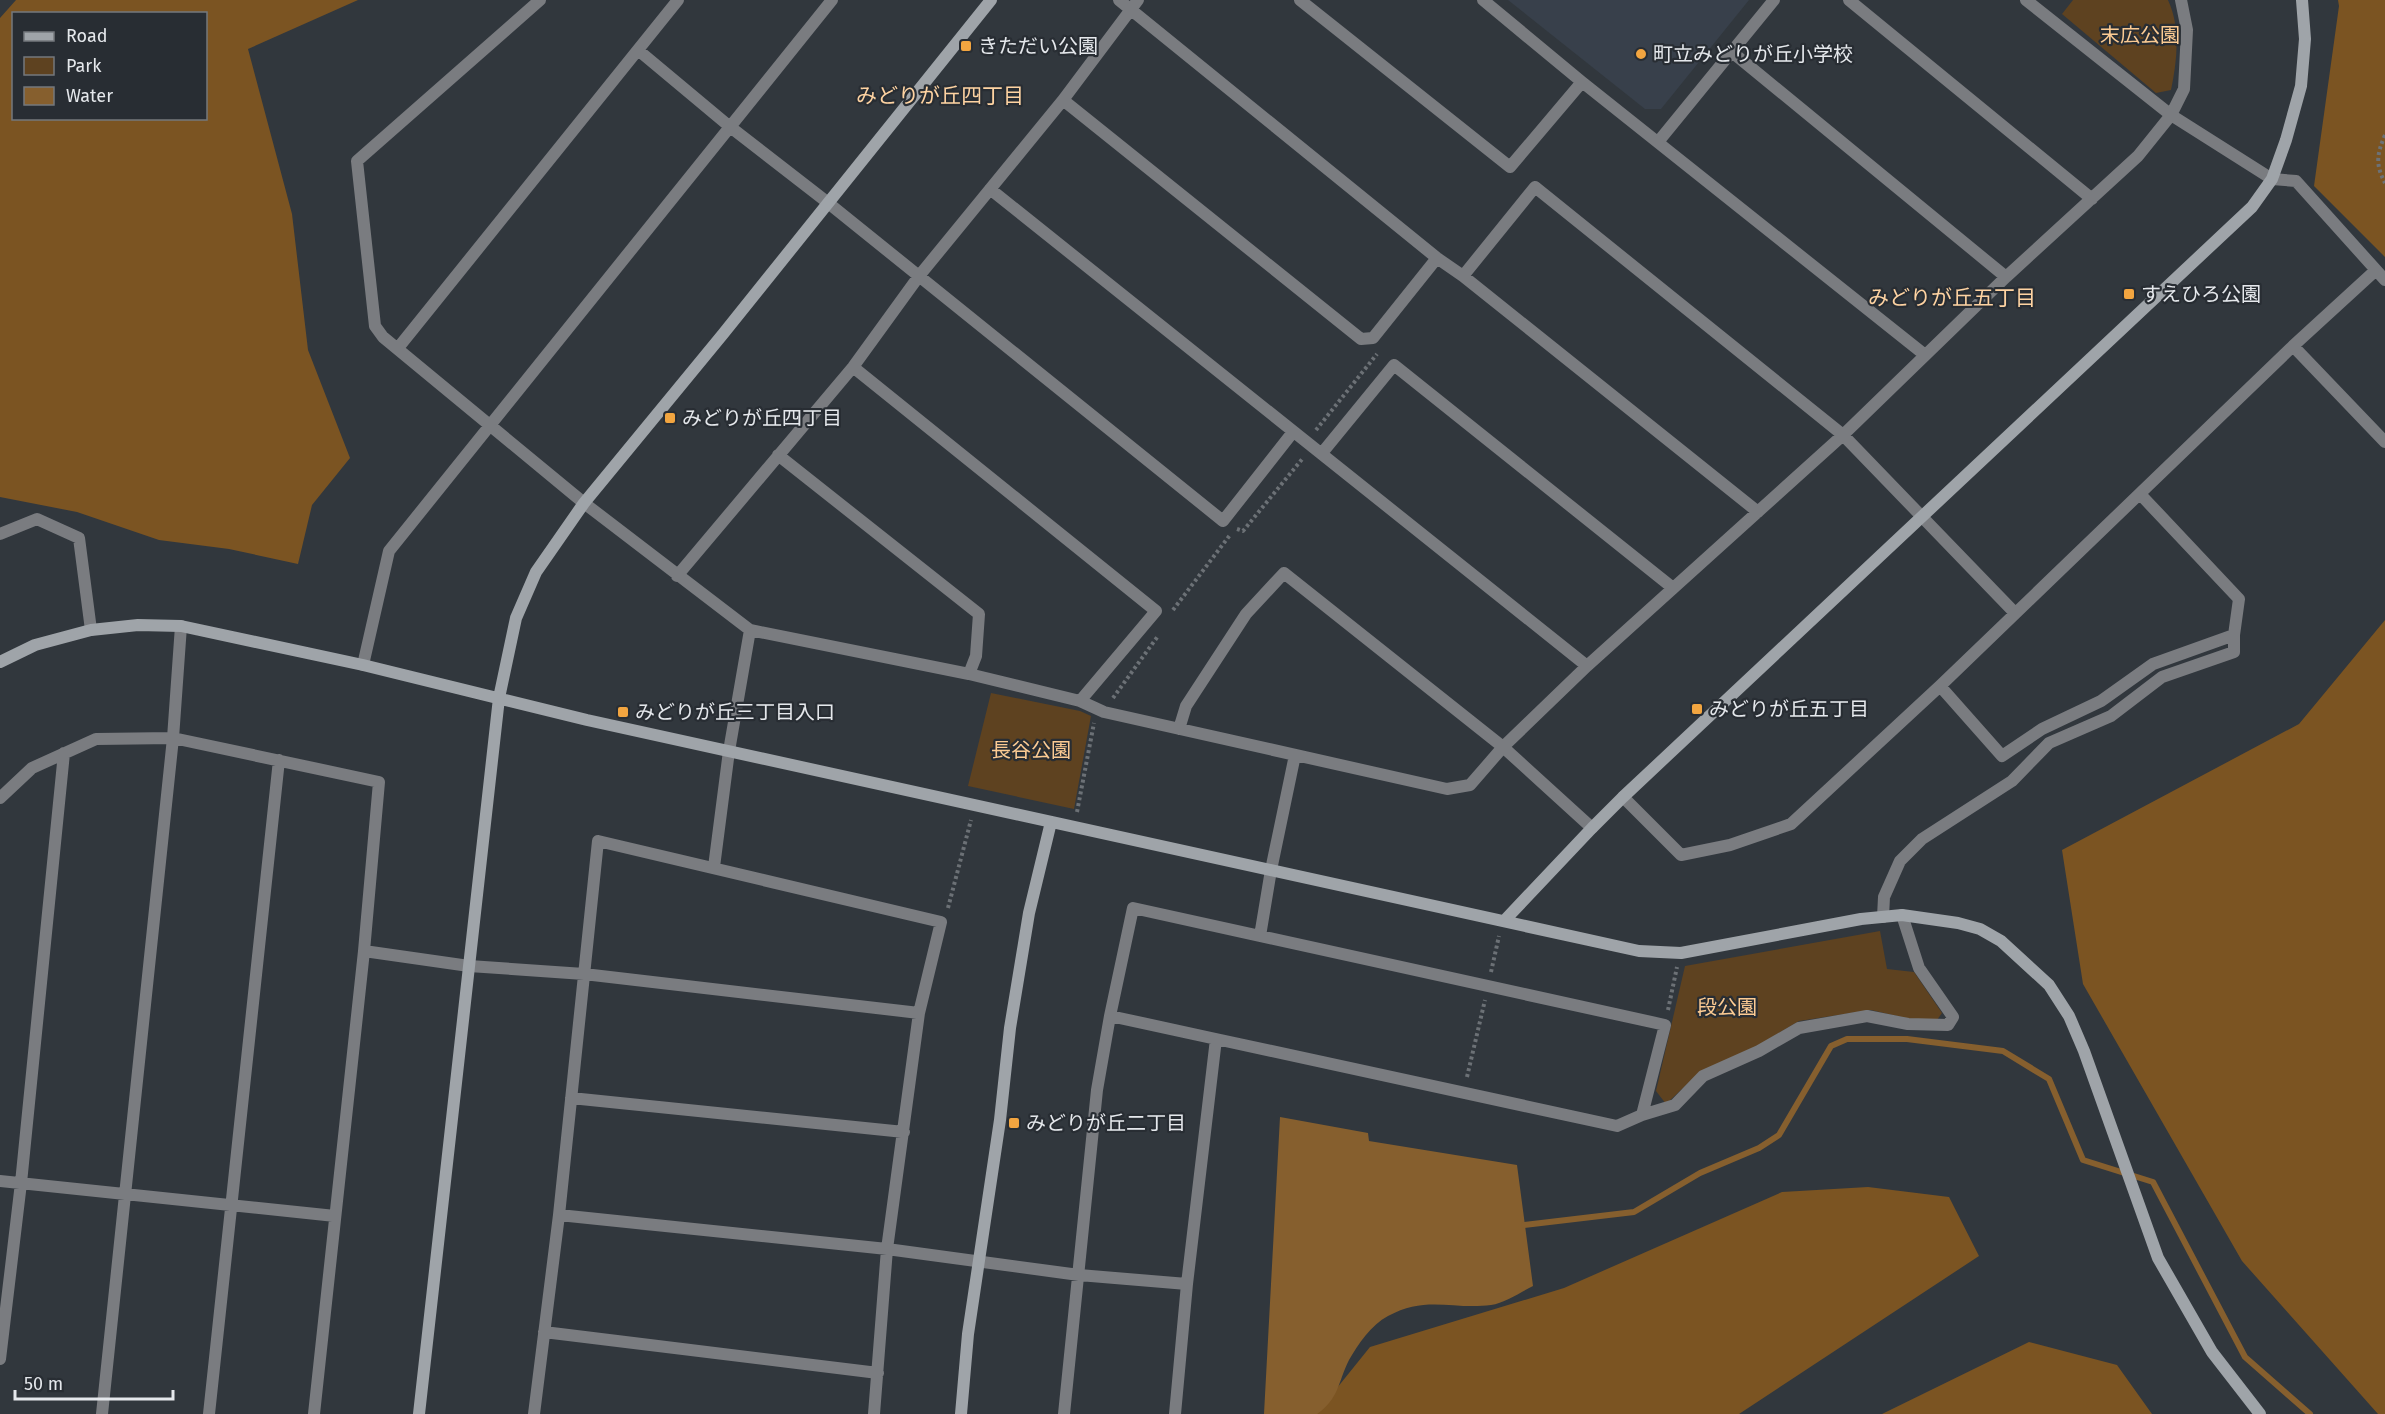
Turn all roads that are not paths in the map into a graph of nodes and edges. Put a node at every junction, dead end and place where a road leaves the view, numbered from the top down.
1 (540, 0) edge
2 (678, 0) edge
3 (832, 0) edge
4 (991, 0) edge
5 (1119, 0) edge
6 (1300, 0) edge
7 (1484, 0) edge
8 (1774, 0) edge
9 (1849, 0) edge
10 (2026, 0) edge
11 (2181, 0) edge
12 (2302, 0) edge
13 (1134, 4) edge
14 (638, 50) junction
15 (1732, 52) junction
16 (1582, 82) junction
17 (1063, 100) junction
18 (2171, 115) junction
19 (729, 126) junction
20 (1658, 142) junction
21 (2272, 178) junction
22 (990, 189) junction
23 (2092, 200) junction
24 (827, 202) junction
25 (1437, 258) junction
26 (2381, 275) edge
27 (919, 276) junction
28 (1463, 276) junction
29 (2006, 278) junction
30 (2293, 346) junction
31 (398, 348) junction
32 (1925, 355) junction
33 (853, 367) junction
34 (491, 426) junction
35 (1293, 432) junction
36 (1842, 435) junction
37 (2385, 442) edge
38 (1322, 453) junction
39 (778, 455) junction
40 (2140, 494) junction
41 (584, 502) junction
42 (1758, 512) junction
43 (1922, 517) junction
44 (0, 534) edge
45 (677, 576) junction
46 (1673, 588) junction
47 (2014, 612) junction
48 (181, 626) junction
49 (91, 630) junction
50 (750, 630) junction
51 (2234, 635) junction
52 (0, 662) edge
53 (363, 665) junction
54 (1587, 666) junction
55 (969, 674) junction
56 (1940, 686) junction
57 (499, 698) junction
58 (1080, 701) junction
59 (1179, 729) junction
60 (173, 738) junction
61 (1503, 747) junction
62 (729, 751) junction
63 (64, 753) junction
64 (1295, 755) junction
65 (279, 760) junction
66 (1623, 797) junction
67 (0, 798) edge
68 (1051, 822) junction
69 (1592, 828) junction
70 (714, 867) junction
71 (1270, 870) junction
72 (1902, 915) junction
73 (1882, 917) junction
74 (1504, 921) junction
75 (1260, 936) junction
76 (364, 951) junction
77 (469, 966) junction
78 (584, 974) junction
79 (919, 1013) junction
80 (1110, 1016) junction
81 (1216, 1039) junction
82 (571, 1098) junction
83 (1642, 1116) junction
84 (904, 1132) junction
85 (0, 1181) edge
86 (21, 1183) junction
87 (124, 1194) junction
88 (233, 1206) junction
89 (559, 1215) junction
90 (334, 1216) junction
91 (888, 1249) junction
92 (979, 1260) junction
93 (1079, 1275) junction
94 (1187, 1284) junction
95 (544, 1332) junction
96 (0, 1359) edge
97 (878, 1373) junction
98 (102, 1414) edge
99 (209, 1414) edge
100 (314, 1414) edge
101 (419, 1414) edge
102 (534, 1414) edge
103 (874, 1414) edge
104 (961, 1414) edge
105 (1064, 1414) edge
106 (1175, 1414) edge
107 (2259, 1414) edge

1 - 31 street
2 - 14 street
3 - 19 street
4 - 24 street
5 - 13 street
6 - 16 street
7 - 16 street
8 - 15 street
9 - 23 street
10 - 18 street
11 - 18 street
12 - 21 street
13 - 17 street
13 - 25 street
14 - 19 street
14 - 31 street
15 - 20 street
15 - 29 street
16 - 20 street
17 - 22 street
17 - 25 street
18 - 21 street
18 - 23 street
19 - 24 street
19 - 34 street
20 - 32 street
21 - 26 street
21 - 43 street
22 - 27 street
22 - 35 street
23 - 29 street
24 - 27 street
24 - 41 street
25 - 28 street
26 - 30 street
27 - 33 street
27 - 35 street
28 - 36 street
28 - 42 street
29 - 32 street
30 - 37 street
30 - 40 street
31 - 34 street
32 - 36 street
33 - 39 street
33 - 58 street
34 - 41 street
34 - 53 street
35 - 38 street
36 - 42 street
36 - 43 street
38 - 46 street
38 - 54 street
39 - 45 street
39 - 55 street
40 - 47 street
40 - 51 street
41 - 45 street
41 - 57 street
42 - 46 street
43 - 47 street
43 - 66 street
44 - 49 street
45 - 50 street
46 - 54 street
47 - 56 street
48 - 49 street
48 - 53 street
48 - 60 street
49 - 52 street
50 - 55 street
50 - 62 street
51 - 56 street
51 - 73 street
53 - 57 street
54 - 61 street
55 - 58 street
56 - 66 street
57 - 62 street
57 - 77 street
58 - 59 street
59 - 61 street
59 - 64 street
60 - 63 street
60 - 65 street
60 - 87 street
61 - 64 street
61 - 69 street
62 - 68 street
62 - 70 street
63 - 67 street
63 - 86 street
64 - 71 street
65 - 76 street
65 - 88 street
66 - 69 street
68 - 71 street
68 - 92 street
69 - 74 street
70 - 78 street
70 - 79 street
71 - 74 street
71 - 75 street
72 - 73 street
72 - 83 street
72 - 107 street
73 - 74 street
75 - 80 street
75 - 83 street
76 - 77 street
76 - 90 street
77 - 78 street
77 - 101 street
78 - 79 street
78 - 82 street
79 - 84 street
80 - 81 street
80 - 93 street
81 - 83 street
81 - 94 street
82 - 84 street
82 - 89 street
84 - 91 street
85 - 86 street
86 - 87 street
86 - 96 street
87 - 88 street
87 - 98 street
88 - 90 street
88 - 99 street
89 - 91 street
89 - 95 street
90 - 100 street
91 - 92 street
91 - 97 street
92 - 93 street
92 - 104 street
93 - 94 street
93 - 105 street
94 - 106 street
95 - 97 street
95 - 102 street
97 - 103 street

